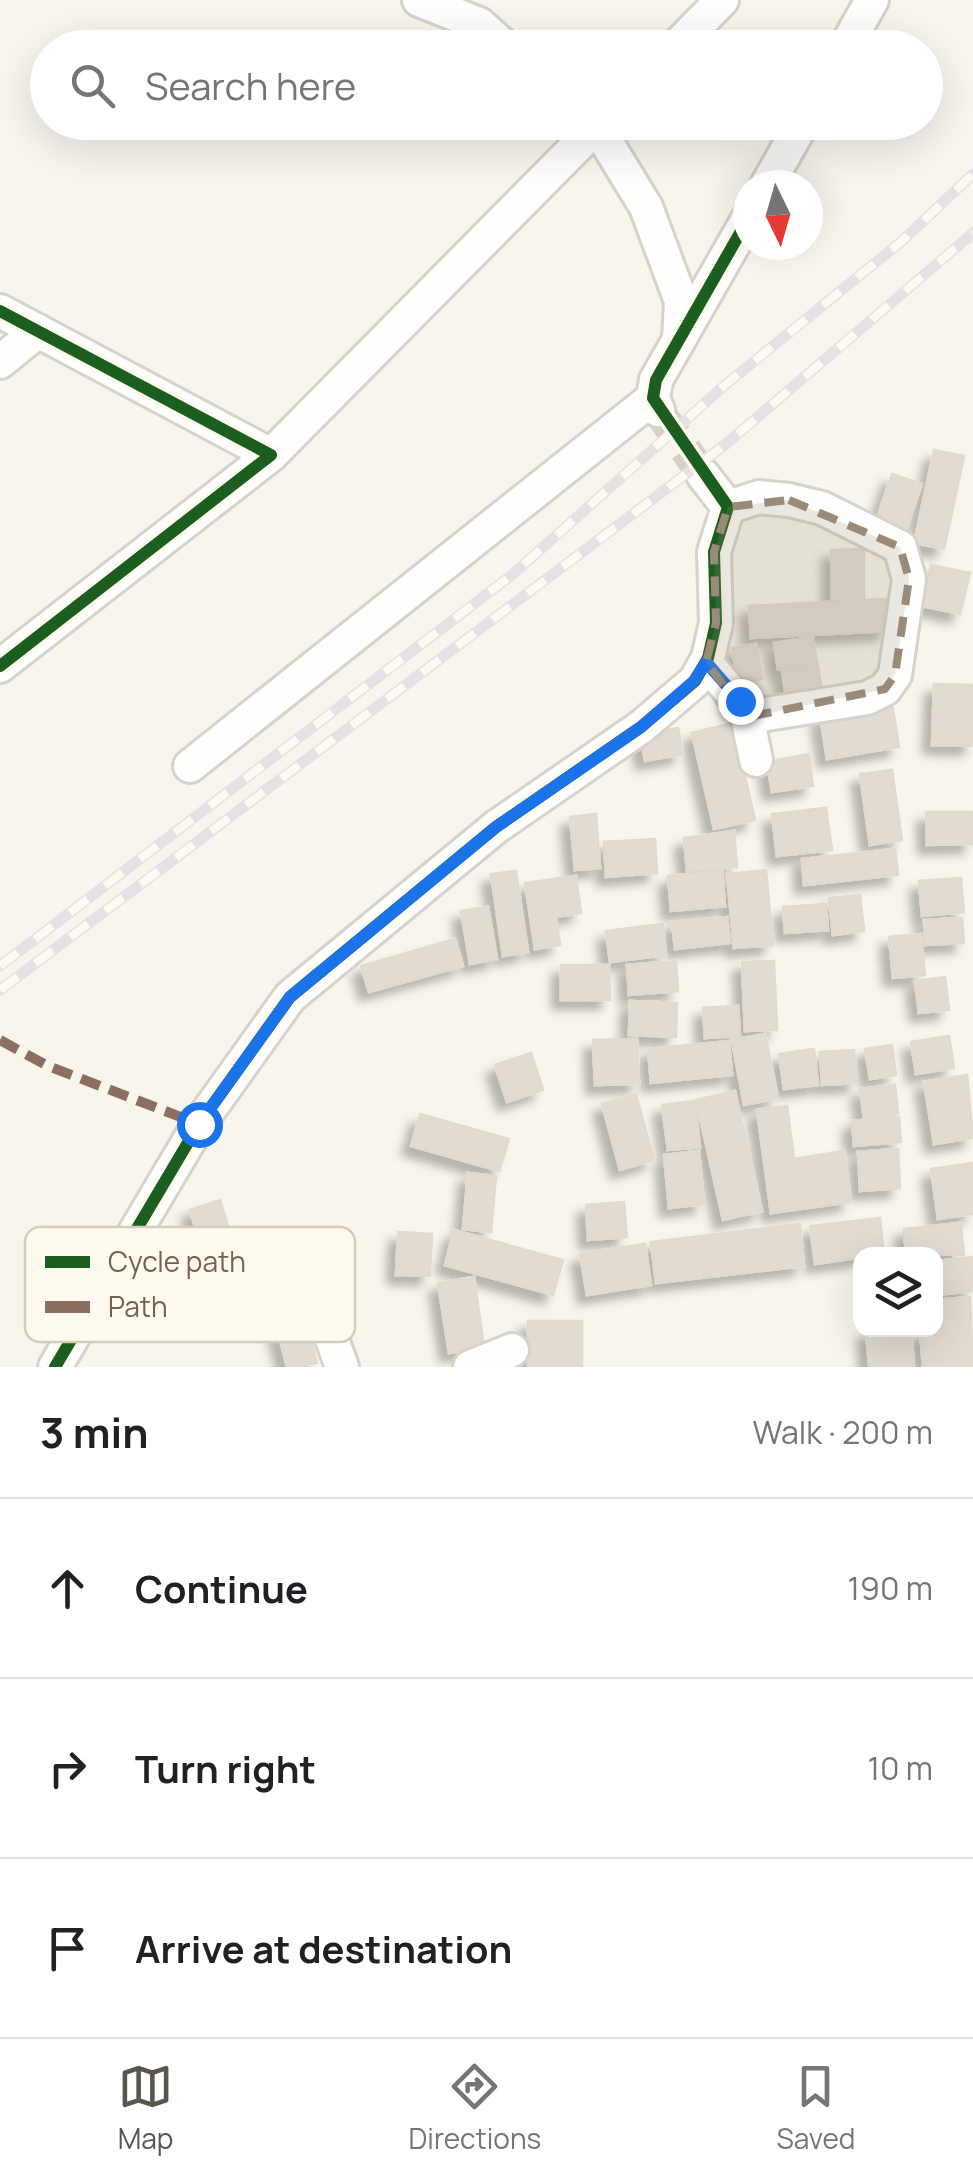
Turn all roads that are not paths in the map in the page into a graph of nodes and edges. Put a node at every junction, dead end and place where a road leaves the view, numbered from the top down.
1 (419, 0) edge
2 (872, 0) edge
3 (705, 6) edge
4 (485, 30) edge
5 (688, 30) edge
6 (855, 30) edge
7 (581, 140) edge
8 (606, 140) edge
9 (793, 140) edge
10 (776, 170) edge
11 (733, 245) edge
12 (0, 311) edge
13 (38, 331) junction
14 (679, 340) junction
15 (0, 362) edge
16 (270, 455) junction
17 (704, 475) tunnel mouth
18 (728, 507) junction
19 (706, 662) junction
20 (0, 666) edge
21 (748, 717) junction
22 (756, 760) dead end
23 (190, 766) dead end
24 (138, 1227) edge
25 (70, 1342) edge
26 (333, 1342) edge
27 (512, 1350) dead end
28 (55, 1367) edge
29 (342, 1367) edge
30 (470, 1367) edge

1 - 4 street
2 - 6 street
3 - 5 street
7 - 16 street
8 - 14 street
9 - 10 street
11 - 14 street
12 - 13 street
13 - 15 street
13 - 16 street
14 - 23 street
16 - 20 street
17 - 18 street
18 - 19 street
18 - 21 street
19 - 21 street
19 - 24 street
21 - 22 street
25 - 28 street
26 - 29 street
27 - 30 street

